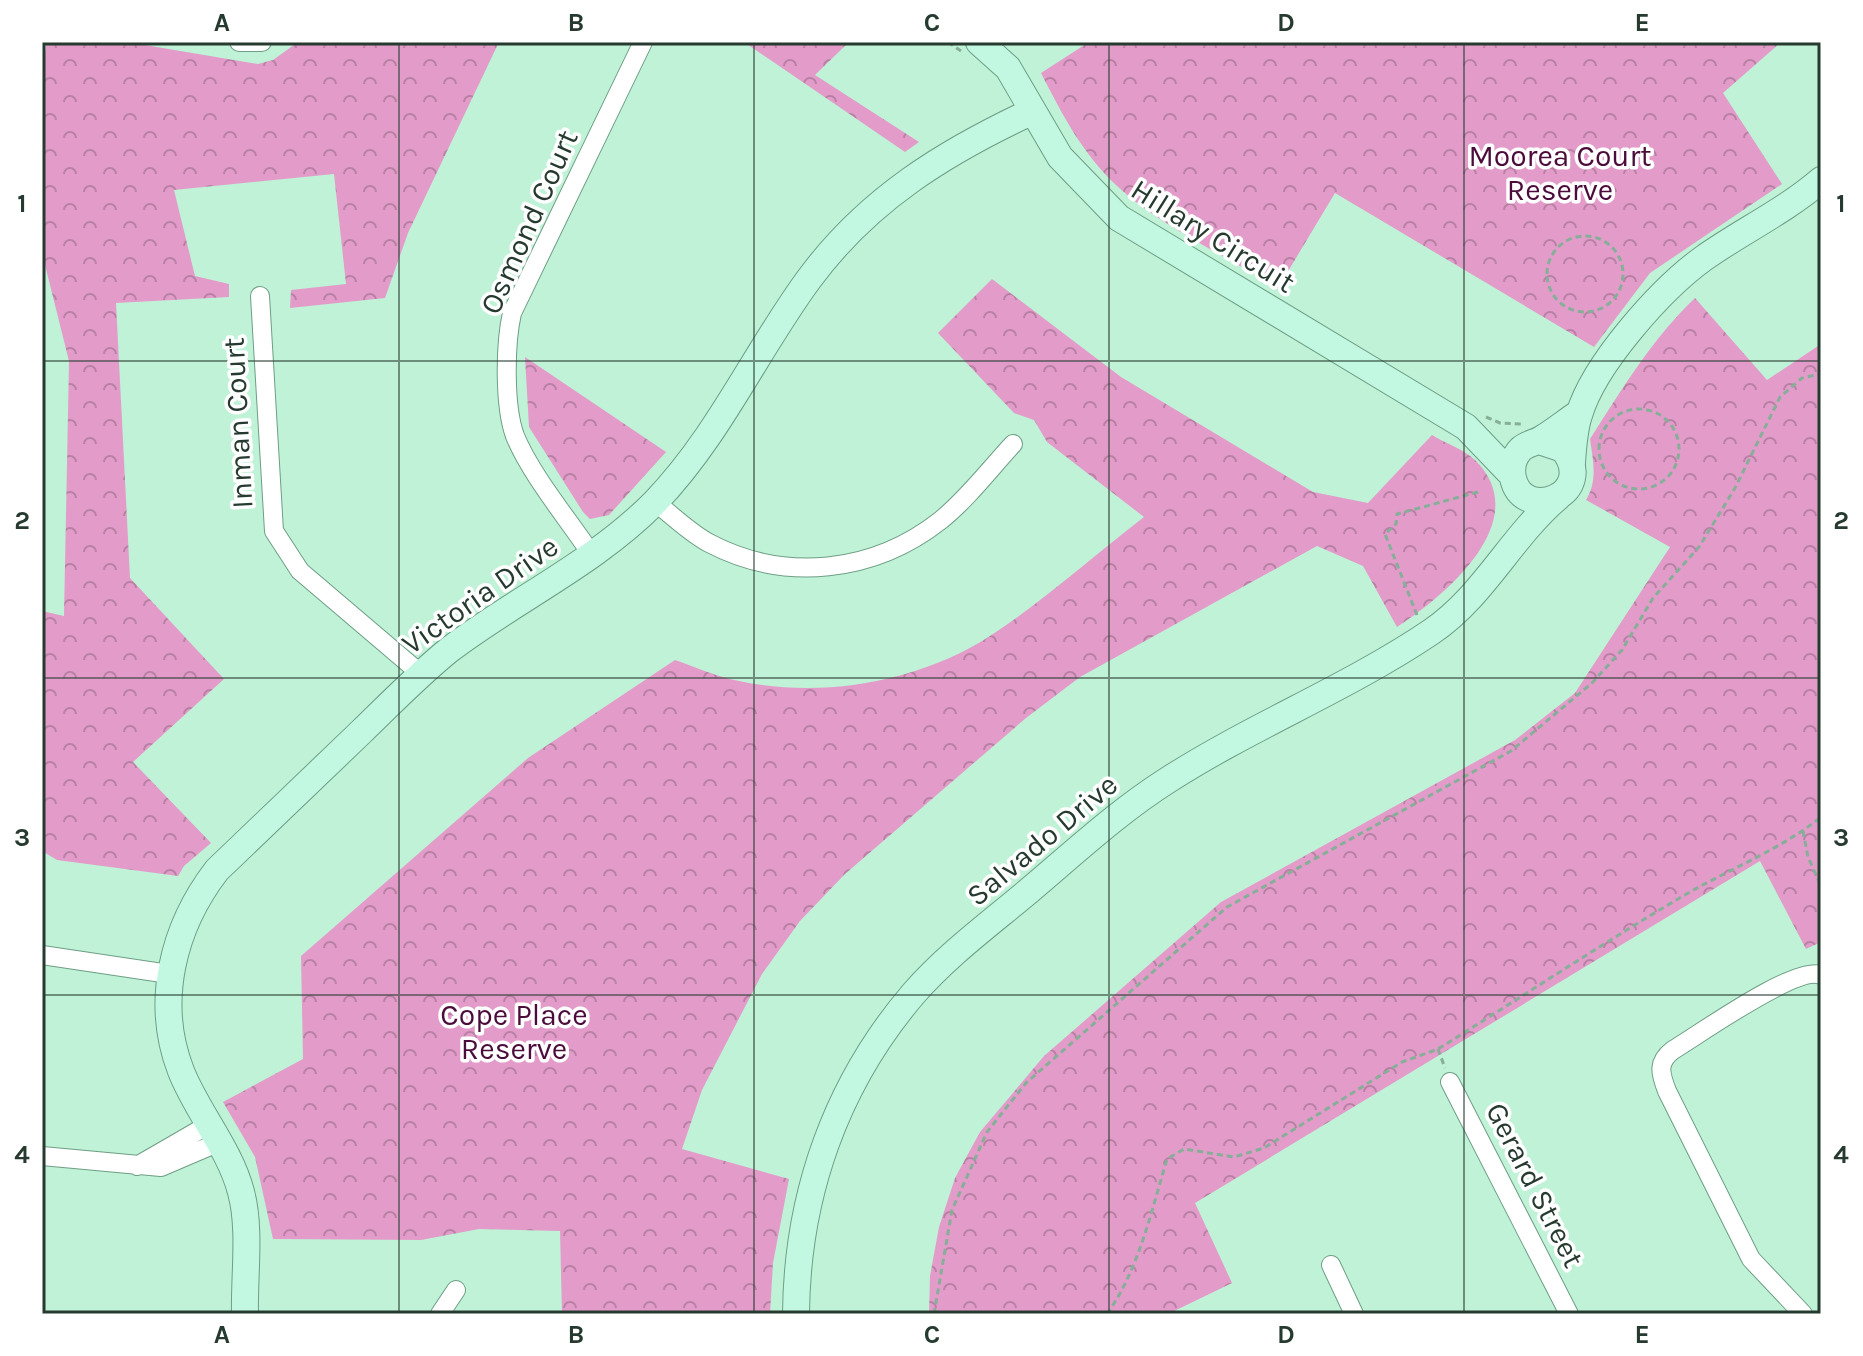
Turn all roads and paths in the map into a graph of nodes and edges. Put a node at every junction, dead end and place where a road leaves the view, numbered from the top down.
1 (239, 42) edge
2 (262, 42) edge
3 (643, 42) edge
4 (979, 42) edge
5 (1033, 111) junction
6 (1821, 180) edge
7 (260, 296) dead end
8 (1615, 299) joint
9 (1821, 374) edge
10 (1579, 413) junction
11 (1466, 427) junction
12 (1535, 442) junction
13 (1013, 444) dead end
14 (1601, 463) junction
15 (1580, 464) junction
16 (1514, 480) junction
17 (1482, 491) dead end
18 (1558, 497) junction
19 (655, 502) junction
20 (1504, 553) junction
21 (592, 555) junction
22 (1419, 619) dead end
23 (421, 674) junction
24 (1821, 817) edge
25 (1803, 831) junction
26 (1821, 886) edge
27 (42, 955) edge
28 (169, 974) junction
29 (1821, 975) edge
30 (1450, 1082) dead end
31 (213, 1134) junction
32 (42, 1156) edge
33 (1331, 1265) dead end
34 (456, 1290) dead end
35 (245, 1314) edge
36 (440, 1314) edge
37 (796, 1314) edge
38 (934, 1314) edge
39 (1107, 1314) edge
40 (1354, 1314) edge
41 (1569, 1314) edge
42 (1803, 1314) edge

1 - 2 street
3 - 21 street, Osmond Court
4 - 5 street, Hillary Circuit
5 - 11 street, Hillary Circuit
5 - 19 street, Victoria Drive
6 - 10 street, Salvado Drive
7 - 23 street, Inman Court
8 - 8 path
9 - 38 path
10 - 12 street, Salvado Drive
10 - 15 street, Salvado Drive
11 - 12 street, Hillary Circuit
11 - 16 street, Hillary Circuit
12 - 15 street
12 - 16 street, Salvado Drive
13 - 19 street
14 - 14 path
14 - 15 path
15 - 18 street, Salvado Drive
16 - 18 street
16 - 20 street, Salvado Drive
17 - 22 path
18 - 20 street, Salvado Drive
19 - 21 street, Victoria Drive
20 - 37 street, Salvado Drive
21 - 23 street, Victoria Drive
23 - 28 street, Victoria Drive
24 - 25 path
25 - 26 path
25 - 39 path
27 - 28 street
28 - 31 street, Victoria Drive
29 - 42 street
30 - 41 street, Gerard Street
31 - 32 street
31 - 35 street, Victoria Drive
33 - 40 street
34 - 36 street

